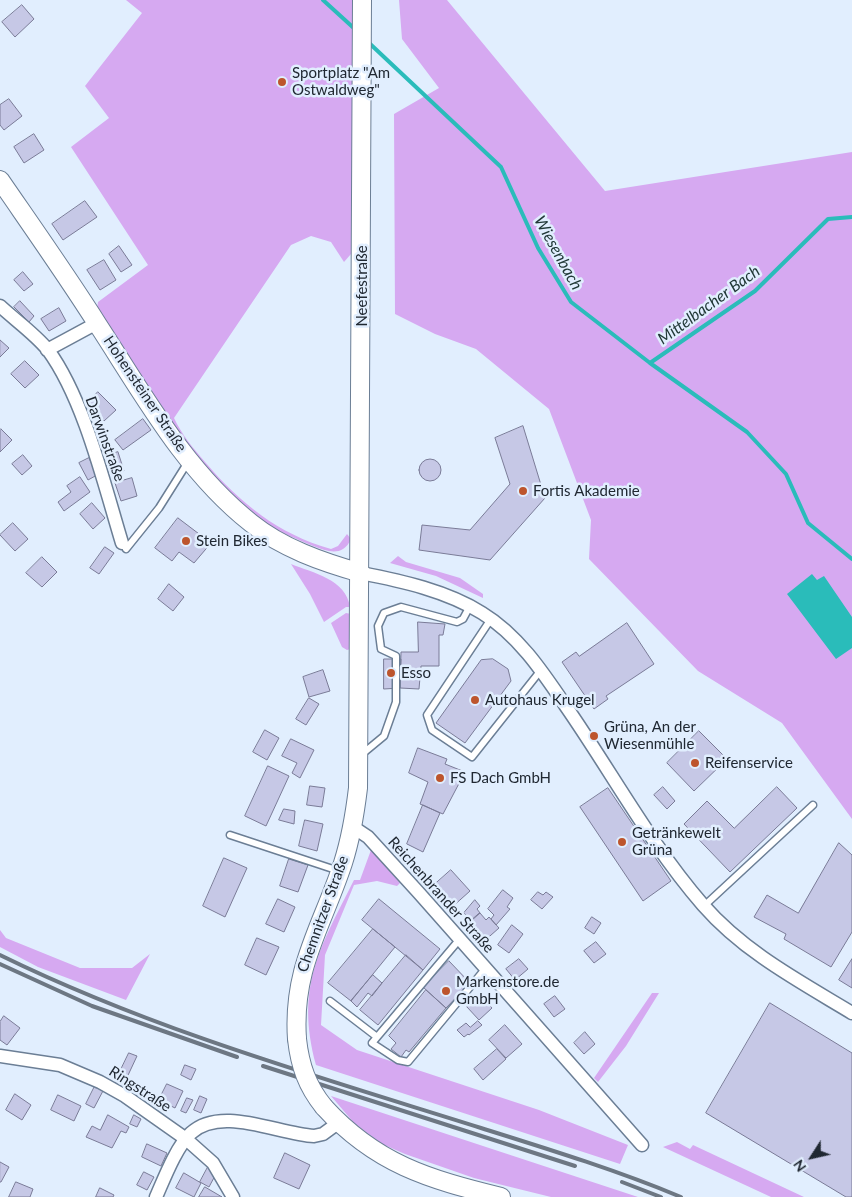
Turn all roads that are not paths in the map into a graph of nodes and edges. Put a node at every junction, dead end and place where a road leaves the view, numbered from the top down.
1 (362, 0) edge
2 (0, 180) edge
3 (0, 306) edge
4 (97, 323) junction
5 (47, 350) junction
6 (190, 459) junction
7 (124, 546) joint
8 (361, 573) junction
9 (470, 606) junction
10 (491, 619) junction
11 (541, 670) junction
12 (360, 755) junction
13 (813, 805) dead end
14 (353, 827) junction
15 (230, 835) dead end
16 (340, 872) junction
17 (704, 906) junction
18 (459, 940) junction
19 (485, 969) junction
20 (330, 1001) dead end
21 (852, 1013) edge
22 (377, 1037) junction
23 (0, 1056) edge
24 (338, 1123) junction
25 (186, 1139) junction
26 (642, 1145) dead end
27 (156, 1197) edge
28 (233, 1197) edge
29 (501, 1197) edge

1 - 8 main road, Neefestraße
2 - 4 main road, Hohensteiner Straße
3 - 5 street, Darwinstraße
4 - 5 street
4 - 6 main road, Hohensteiner Straße
5 - 7 street, Darwinstraße
6 - 7 lane
6 - 8 main road, Hohensteiner Straße
8 - 9 street
8 - 12 main road, Chemnitzer Straße
9 - 10 street
9 - 12 lane
10 - 11 street
10 - 11 lane
11 - 17 street
12 - 14 main road, Chemnitzer Straße
13 - 17 lane
14 - 16 main road, Chemnitzer Straße
14 - 18 street, Reichenbrander Straße
15 - 16 lane
16 - 24 main road, Chemnitzer Straße, bridge
17 - 21 street
18 - 19 street, Reichenbrander Straße
18 - 22 lane
19 - 22 lane
19 - 26 street, Reichenbrander Straße
20 - 22 lane
23 - 25 street, Ringstraße
24 - 25 street
24 - 29 main road, Chemnitzer Straße
25 - 27 street
25 - 28 street, Ringstraße

